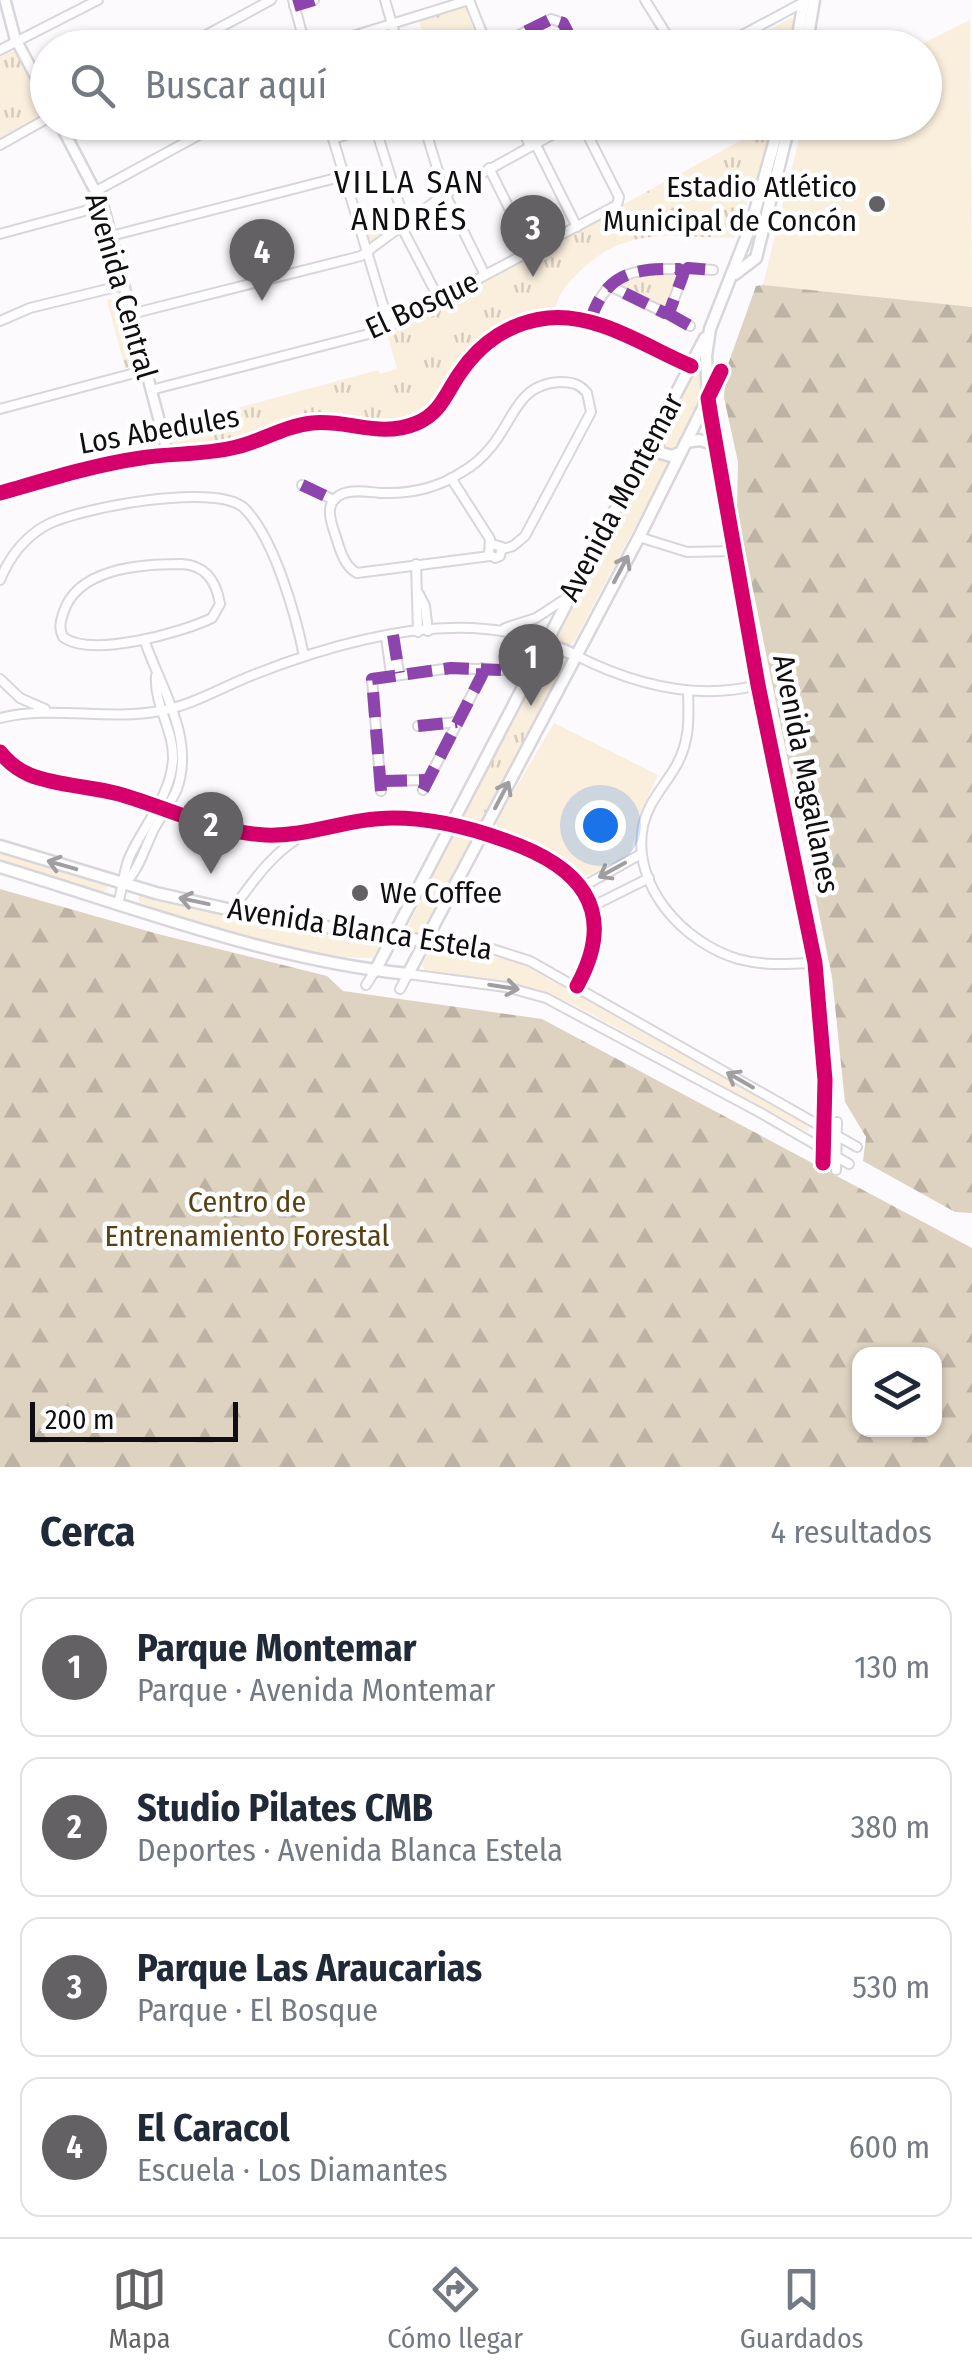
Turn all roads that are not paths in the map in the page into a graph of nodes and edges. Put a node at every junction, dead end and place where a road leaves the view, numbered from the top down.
1 (5, 0) edge
2 (98, 0) edge
3 (271, 0) edge
4 (314, 0) edge
5 (385, 0) edge
6 (469, 0) edge
7 (645, 0) edge
8 (808, 1) edge
9 (294, 3) edge
10 (392, 24) junction
11 (41, 30) edge
12 (215, 30) edge
13 (304, 30) edge
14 (372, 30) edge
15 (394, 30) edge
16 (483, 30) edge
17 (530, 30) edge
18 (566, 30) edge
19 (664, 30) edge
20 (752, 30) edge
21 (801, 30) edge
22 (807, 30) edge
23 (30, 36) edge
24 (18, 42) junction
25 (0, 50) edge
26 (30, 65) edge
27 (30, 128) edge
28 (69, 140) edge
29 (190, 140) edge
30 (333, 140) edge
31 (379, 140) edge
32 (428, 140) edge
33 (529, 140) edge
34 (542, 140) edge
35 (588, 140) edge
36 (775, 140) edge
37 (786, 140) edge
38 (0, 145) edge
39 (532, 145) junction
40 (488, 168) junction
41 (344, 176) junction
42 (96, 191) junction
43 (445, 194) junction
44 (103, 206) junction
45 (403, 224) junction
46 (577, 227) junction
47 (0, 234) edge
48 (111, 236) junction
49 (745, 242) junction
50 (531, 252) junction
51 (366, 253) junction
52 (757, 254) junction
53 (714, 270) dead end
54 (682, 273) junction
55 (485, 276) junction
56 (732, 279) junction
57 (124, 285) junction
58 (610, 286) junction
59 (439, 299) junction
60 (667, 312) junction
61 (132, 314) junction
62 (0, 321) edge
63 (592, 322) junction
64 (389, 325) junction
65 (690, 326) dead end
66 (710, 328) junction
67 (690, 366) junction
68 (146, 370) junction
69 (721, 370) dead end
70 (151, 390) junction
71 (708, 398) junction
72 (0, 409) edge
73 (653, 437) junction
74 (686, 442) junction
75 (715, 444) junction
76 (680, 453) junction
77 (168, 454) junction
78 (452, 478) junction
79 (302, 485) dead end
80 (0, 494) edge
81 (334, 500) junction
82 (639, 537) junction
83 (492, 544) junction
84 (503, 549) junction
85 (735, 551) junction
86 (490, 556) junction
87 (416, 564) junction
88 (0, 580) edge
89 (568, 597) junction
90 (500, 630) junction
91 (423, 631) junction
92 (390, 636) junction
93 (145, 642) junction
94 (544, 642) junction
95 (575, 655) junction
96 (304, 656) junction
97 (482, 668) junction
98 (501, 670) dead end
99 (395, 673) junction
100 (0, 679) edge
101 (758, 685) junction
102 (688, 691) junction
103 (50, 710) junction
104 (167, 710) junction
105 (0, 718) edge
106 (458, 722) junction
107 (418, 726) dead end
108 (0, 752) edge
109 (427, 780) junction
110 (423, 790) dead end
111 (162, 808) junction
112 (451, 824) junction
113 (311, 831) junction
114 (483, 832) junction
115 (276, 835) junction
116 (0, 846) edge
117 (280, 851) junction
118 (641, 854) junction
119 (0, 868) edge
120 (648, 878) junction
121 (125, 883) junction
122 (582, 887) junction
123 (118, 903) junction
124 (591, 906) junction
125 (232, 910) junction
126 (394, 936) junction
127 (426, 941) junction
128 (815, 963) junction
129 (375, 971) junction
130 (408, 974) junction
131 (366, 985) dead end
132 (577, 986) junction
133 (400, 989) dead end
134 (564, 1006) junction
135 (558, 1018) dead end
136 (837, 1122) dead end
137 (824, 1129) junction
138 (837, 1136) junction
139 (857, 1146) dead end
140 (824, 1149) junction
141 (837, 1156) junction
142 (823, 1163) dead end
143 (849, 1164) dead end
144 (836, 1170) dead end

1 - 24 street
2 - 11 street
3 - 12 street
4 - 9 street
5 - 10 street
6 - 10 street
6 - 16 street
7 - 19 street
8 - 20 street
8 - 21 main road
8 - 22 main road
9 - 13 street
10 - 14 street
10 - 15 street
17 - 18 street
23 - 24 street
24 - 25 street
24 - 26 street
27 - 38 street
28 - 42 street, Avenida Central
29 - 42 street
30 - 41 street
31 - 45 street
32 - 43 street
33 - 39 street
34 - 39 street
35 - 46 street, El Bosque
36 - 49 main road, Avenida Magallanes
37 - 52 main road
39 - 40 street
39 - 46 street
40 - 43 street
40 - 50 street
41 - 48 street
41 - 51 street
42 - 44 street, Avenida Central
43 - 45 street
43 - 55 street
44 - 47 street
44 - 48 street, Avenida Central
45 - 51 street
45 - 59 street
46 - 50 street, El Bosque
48 - 57 street, Avenida Central
49 - 52 main road
49 - 56 main road, Avenida Magallanes
50 - 55 street, El Bosque
51 - 61 street
51 - 64 street
52 - 56 main road, Avenida Magallanes
53 - 54 street
54 - 58 street
54 - 60 street
55 - 59 street, El Bosque
56 - 66 main road, Avenida Magallanes
57 - 61 street, Avenida Central
57 - 62 street
58 - 60 street
58 - 63 street
59 - 64 street, El Bosque
60 - 65 street
61 - 68 street, Avenida Central
63 - 67 street, Los Abedules
63 - 77 street, Los Abedules
64 - 70 street, El Bosque
66 - 67 main road, Avenida Montemar
66 - 71 main road, Avenida Magallanes
67 - 73 main road, Avenida Montemar
68 - 70 street, Avenida Central
68 - 72 street
69 - 71 street
70 - 77 street, Avenida Central
71 - 74 main road, Avenida Montemar
71 - 75 street, Avenida Magallanes
73 - 76 main road
73 - 89 main road, Avenida Montemar
74 - 75 main road
74 - 76 main road, Avenida Montemar
75 - 85 street, Avenida Magallanes
76 - 82 main road, Avenida Montemar
77 - 80 street, Los Abedules
78 - 81 street
78 - 83 street
78 - 84 street
79 - 81 street
81 - 87 street
82 - 85 street
95 -> 82 main road, Avenida Montemar
83 - 84 street
83 - 86 street
84 - 86 street
85 - 101 street, Avenida Magallanes
86 - 87 street
87 - 91 street
88 - 96 street
89 - 90 street
89 - 94 main road, Avenida Montemar
90 - 91 street
90 - 94 street
91 - 92 street
92 - 96 street
92 - 99 street
93 - 93 street
93 - 104 street
94 - 95 main road
94 - 112 main road, Avenida Montemar
95 - 102 street
114 -> 95 main road, Avenida Montemar
96 - 104 street
97 - 98 street
97 - 99 street
97 - 106 street
99 - 109 street
100 - 103 street
101 - 102 street
101 - 128 street, Avenida Magallanes
102 - 118 street
103 - 104 street
103 - 105 street
104 - 111 street
106 - 107 street
106 - 109 street
108 - 111 street
109 - 110 street
111 - 115 street
111 - 121 street
112 - 113 street
112 - 114 street
112 - 126 main road, Avenida Montemar
113 - 115 street
113 - 117 street
114 - 122 street
114 - 127 main road, Avenida Montemar
115 - 117 street
121 -> 116 main road, Avenida Blanca Estela
117 - 125 street
118 - 120 street
118 -> 122 street
119 - 123 main road, Avenida Blanca Estela
120 - 124 street
120 - 128 street
121 - 123 street
125 -> 121 main road, Avenida Blanca Estela
122 - 124 street
123 - 129 main road, Avenida Blanca Estela
124 - 132 street
125 - 126 main road, Avenida Blanca Estela
126 - 127 main road, Avenida Blanca Estela
126 - 129 main road, Avenida Montemar
127 - 130 main road, Avenida Montemar
127 - 132 street, Avenida Blanca Estela
128 - 137 street, Avenida Magallanes
129 - 130 main road, Avenida Blanca Estela
129 - 131 street, Avenida Montemar
130 - 133 street, Avenida Montemar
130 -> 134 street, Avenida Blanca Estela
137 -> 132 street, Avenida Blanca Estela
134 - 135 street
134 - 140 street, Avenida Blanca Estela
136 - 138 street
137 - 138 street, Avenida Blanca Estela
137 - 140 street, Avenida Magallanes
138 - 139 street, Avenida Blanca Estela
138 - 141 street
140 - 141 street, Avenida Blanca Estela
140 - 142 street, Avenida Magallanes
141 - 143 street, Avenida Blanca Estela
141 - 144 street

